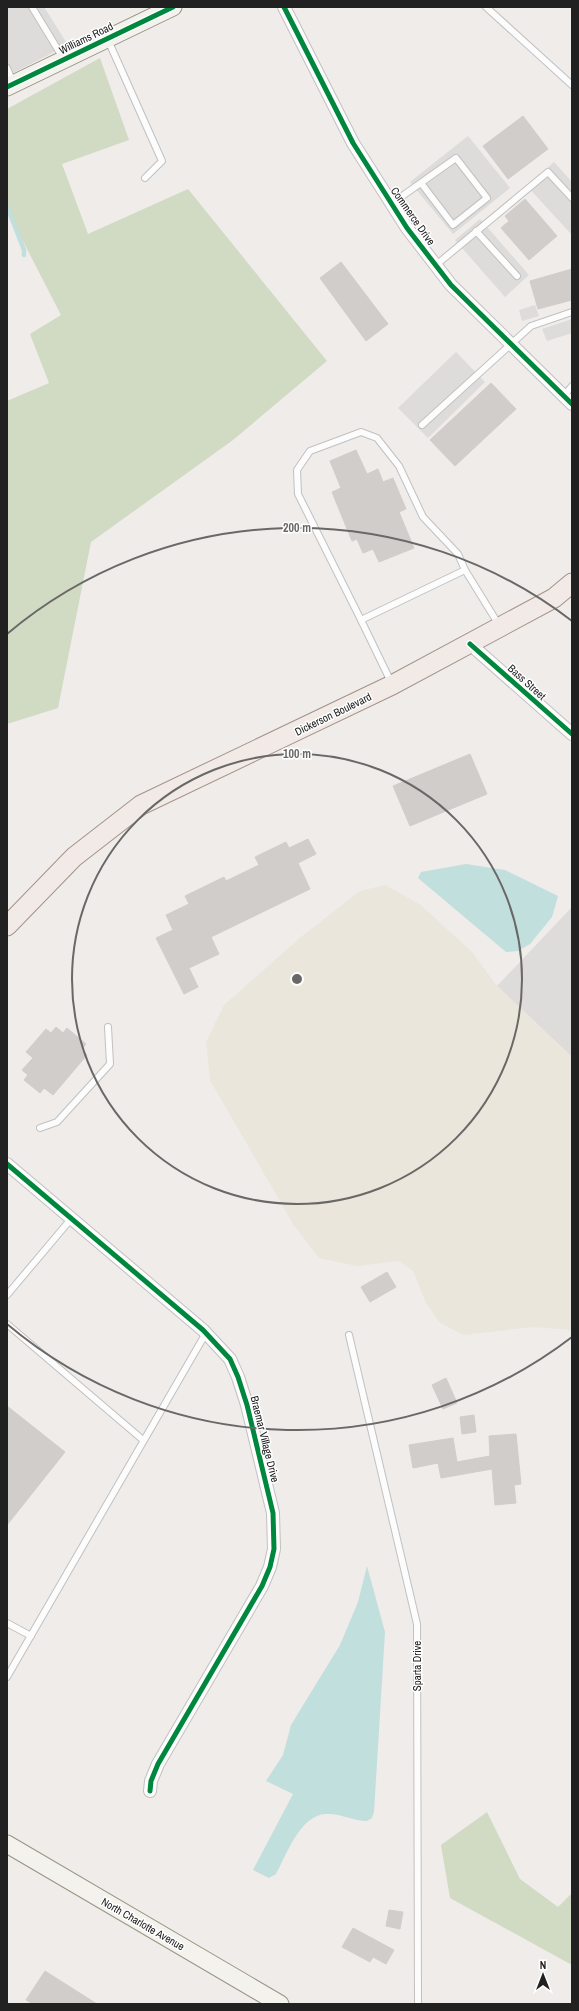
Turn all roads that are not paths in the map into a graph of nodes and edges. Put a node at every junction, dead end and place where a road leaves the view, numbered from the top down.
1 (32, 7) edge
2 (173, 7) edge
3 (284, 7) edge
4 (486, 7) edge
5 (108, 39) junction
6 (64, 59) junction
7 (7, 68) edge
8 (10, 85) edge
9 (572, 85) edge
10 (145, 178) dead end
11 (421, 183) junction
12 (572, 198) edge
13 (391, 204) junction
14 (476, 231) junction
15 (436, 265) junction
16 (517, 276) dead end
17 (572, 312) edge
18 (511, 344) junction
19 (569, 395) edge
20 (422, 425) dead end
21 (465, 570) junction
22 (572, 583) edge
23 (361, 620) junction
24 (500, 628) junction
25 (470, 644) junction
26 (392, 685) junction
27 (572, 734) edge
28 (7, 926) edge
29 (108, 1027) dead end
30 (40, 1128) dead end
31 (7, 1164) edge
32 (71, 1219) junction
33 (7, 1295) edge
34 (7, 1324) edge
35 (206, 1333) junction
36 (349, 1335) dead end
37 (143, 1440) junction
38 (7, 1623) edge
39 (31, 1636) junction
40 (7, 1677) edge
41 (150, 1791) dead end
42 (7, 1844) edge
43 (280, 2004) edge
44 (418, 2004) edge

1 - 6 lane
2 - 5 main road, Williams Road
3 - 13 street, Commerce Drive
4 - 9 lane
5 - 6 main road, Williams Road
5 - 10 lane
6 - 8 main road, Williams Road
7 - 8 lane
11 - 11 lane
11 - 13 lane
12 - 14 lane
13 - 15 street, Commerce Drive
14 - 15 lane
14 - 16 lane
15 - 18 street, Commerce Drive
17 - 18 lane
18 - 19 street, Commerce Drive
18 - 20 lane
21 - 23 lane
21 - 23 lane
21 - 24 lane
22 - 24 main road, Dickerson Boulevard
23 - 26 lane
24 - 25 main road, Dickerson Boulevard
25 - 26 main road, Dickerson Boulevard
25 - 27 street, Bass Street
26 - 28 main road, Dickerson Boulevard
29 - 30 lane
31 - 32 street, Braemar Village Drive
32 - 33 lane
32 - 35 street, Braemar Village Drive
34 - 37 lane
35 - 37 lane
35 - 41 street, Braemar Village Drive
36 - 44 lane, Sparta Drive
37 - 39 lane
38 - 39 lane
39 - 40 lane
42 - 43 main road, North Charlotte Avenue

